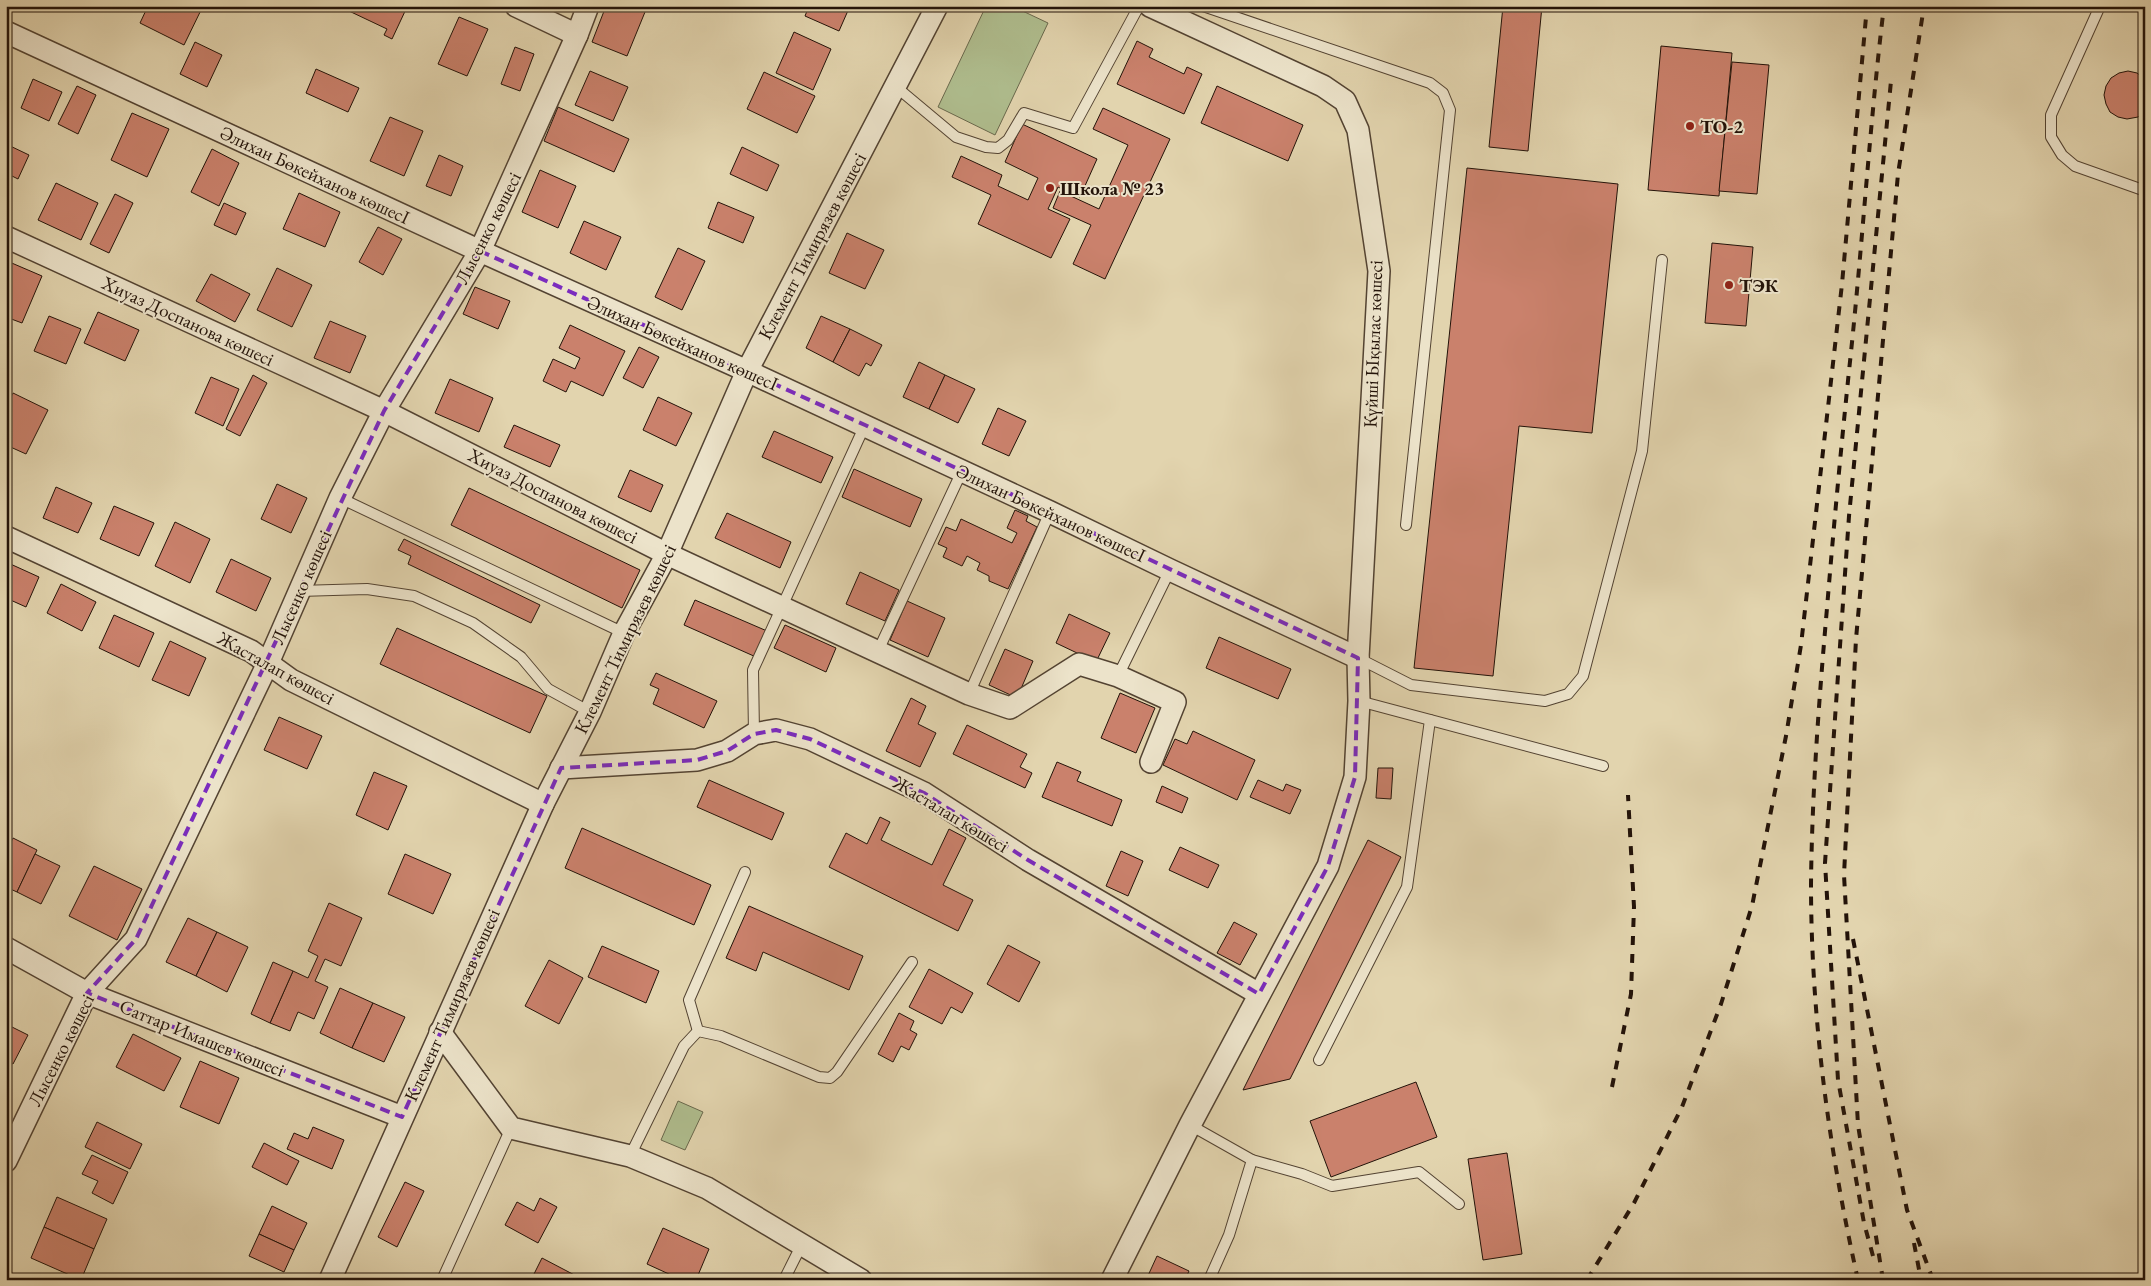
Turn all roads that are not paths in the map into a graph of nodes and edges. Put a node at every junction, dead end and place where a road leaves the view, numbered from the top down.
1 (516, 6) edge
2 (588, 6) edge
3 (937, 6) edge
4 (1139, 6) edge
5 (1150, 6) edge
6 (1203, 6) edge
7 (2100, 6) edge
8 (1189, 14) edge
9 (6, 32) edge
10 (578, 35) junction
11 (895, 86) junction
12 (2145, 188) edge
13 (6, 237) edge
14 (480, 252) junction
15 (1662, 260) dead end
16 (746, 370) junction
17 (384, 411) junction
18 (865, 425) junction
19 (962, 471) junction
20 (340, 498) junction
21 (1050, 512) junction
22 (1406, 526) dead end
23 (6, 537) edge
24 (667, 554) junction
25 (1170, 570) junction
26 (299, 591) junction
27 (782, 607) junction
28 (624, 633) junction
29 (878, 651) junction
30 (1358, 658) junction
31 (268, 663) junction
32 (1118, 676) junction
33 (969, 694) junction
34 (1359, 701) junction
35 (590, 712) junction
36 (1430, 720) junction
37 (754, 734) junction
38 (1151, 762) dead end
39 (1603, 766) dead end
40 (561, 768) junction
41 (543, 804) junction
42 (745, 872) dead end
43 (6, 948) edge
44 (912, 962) dead end
45 (87, 993) junction
46 (1259, 994) junction
47 (698, 1031) junction
48 (440, 1032) junction
49 (1319, 1060) dead end
50 (402, 1117) junction
51 (1190, 1125) junction
52 (511, 1128) junction
53 (630, 1156) junction
54 (1252, 1160) junction
55 (6, 1161) edge
56 (1459, 1204) dead end
57 (802, 1244) junction
58 (330, 1280) edge
59 (442, 1280) edge
60 (784, 1280) edge
61 (861, 1280) edge
62 (1112, 1280) edge
63 (1208, 1280) edge

1 - 10 street
2 - 10 street, Лысенко көшесі
3 - 11 street, Клемент Тимирязев көшесі
4 - 11 lane
5 - 8 street, Күйші Ықылас көшесі
6 - 22 lane
7 - 12 lane
8 - 30 street, Күйші Ықылас көшесі
9 - 14 street, Әлихан Бөкейханов көшесI
10 - 14 street, Лысенко көшесі
11 - 16 street, Клемент Тимирязев көшесі
13 - 17 street, Хиуаз Доспанова көшесі
14 - 16 street, Әлихан Бөкейханов көшесI
14 - 17 street, Лысенко көшесі
15 - 30 lane
16 - 18 street, Әлихан Бөкейханов көшесI
16 - 24 street, Клемент Тимирязев көшесі
17 - 20 street, Лысенко көшесі
17 - 24 street, Хиуаз Доспанова көшесі
18 - 19 street, Әлихан Бөкейханов көшесI
18 - 27 lane
19 - 21 street, Әлихан Бөкейханов көшесI
19 - 29 lane
20 - 26 street, Лысенко көшесі
20 - 28 lane
21 - 25 street, Әлихан Бөкейханов көшесI
21 - 33 lane
23 - 31 street, Жасталап көшесі
24 - 27 street, Хиуаз Доспанова көшесі
24 - 28 street, Клемент Тимирязев көшесі
25 - 30 street, Әлихан Бөкейханов көшесI
25 - 32 lane
26 - 31 street, Лысенко көшесі
26 - 35 lane
27 - 29 street, Хиуаз Доспанова көшесі
27 - 37 lane
28 - 35 street, Клемент Тимирязев көшесі
29 - 33 street, Хиуаз Доспанова көшесі
30 - 34 street, Күйші Ықылас көшесі
31 - 41 street, Жасталап көшесі
31 - 45 street, Лысенко көшесі
32 - 33 street, Хиуаз Доспанова көшесі
32 - 38 street, Хиуаз Доспанова көшесі
34 - 36 lane
34 - 46 street, Күйші Ықылас көшесі
35 - 40 street, Клемент Тимирязев көшесі
36 - 39 lane
36 - 49 lane
37 - 40 street, Жасталап көшесі
37 - 46 street, Жасталап көшесі
40 - 41 street, Клемент Тимирязев көшесі
41 - 48 street, Клемент Тимирязев көшесі
42 - 47 lane
43 - 45 street, Саттар Имашев көшесі
44 - 47 lane
45 - 50 street, Саттар Имашев көшесі
45 - 55 street, Лысенко көшесі
46 - 51 street, Күйші Ықылас көшесі
47 - 53 lane
48 - 50 street, Клемент Тимирязев көшесі
48 - 52 street
50 - 58 street, Клемент Тимирязев көшесі
51 - 54 lane
51 - 62 street, Күйші Ықылас көшесі
52 - 53 street
52 - 59 lane
53 - 57 street
54 - 56 lane
54 - 63 lane
57 - 60 lane
57 - 61 street

